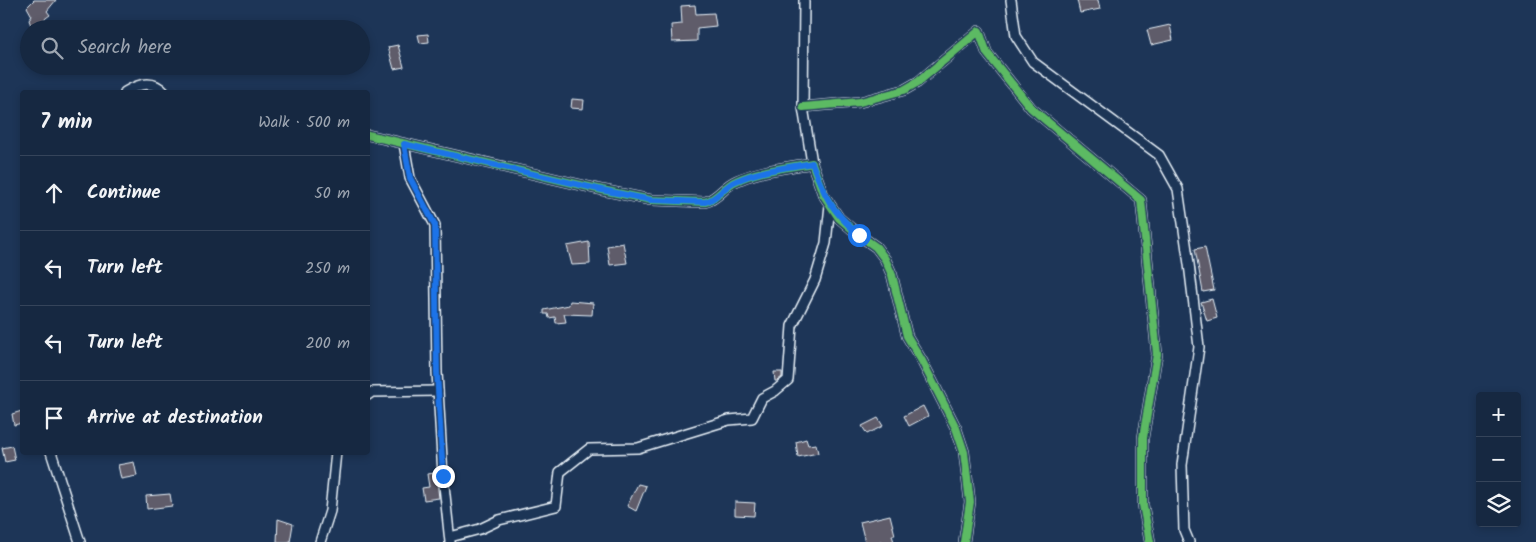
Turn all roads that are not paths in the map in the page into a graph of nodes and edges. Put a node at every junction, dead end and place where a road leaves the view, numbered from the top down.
1 (804, 0) edge
2 (1011, 0) edge
3 (129, 90) edge
4 (163, 90) edge
5 (803, 107) junction
6 (370, 136) edge
7 (404, 144) junction
8 (812, 163) junction
9 (830, 204) junction
10 (438, 391) junction
11 (370, 394) edge
12 (52, 455) edge
13 (336, 455) edge
14 (450, 540) edge
15 (80, 542) edge
16 (320, 542) edge
17 (964, 542) edge
18 (1150, 542) edge
19 (1188, 542) edge

1 - 5 street
2 - 19 street
3 - 4 street
5 - 8 street
5 - 18 street
6 - 7 street
7 - 8 street
7 - 10 street
8 - 9 street
9 - 14 street
9 - 17 street
10 - 11 street
10 - 14 street
12 - 15 street
13 - 16 street

